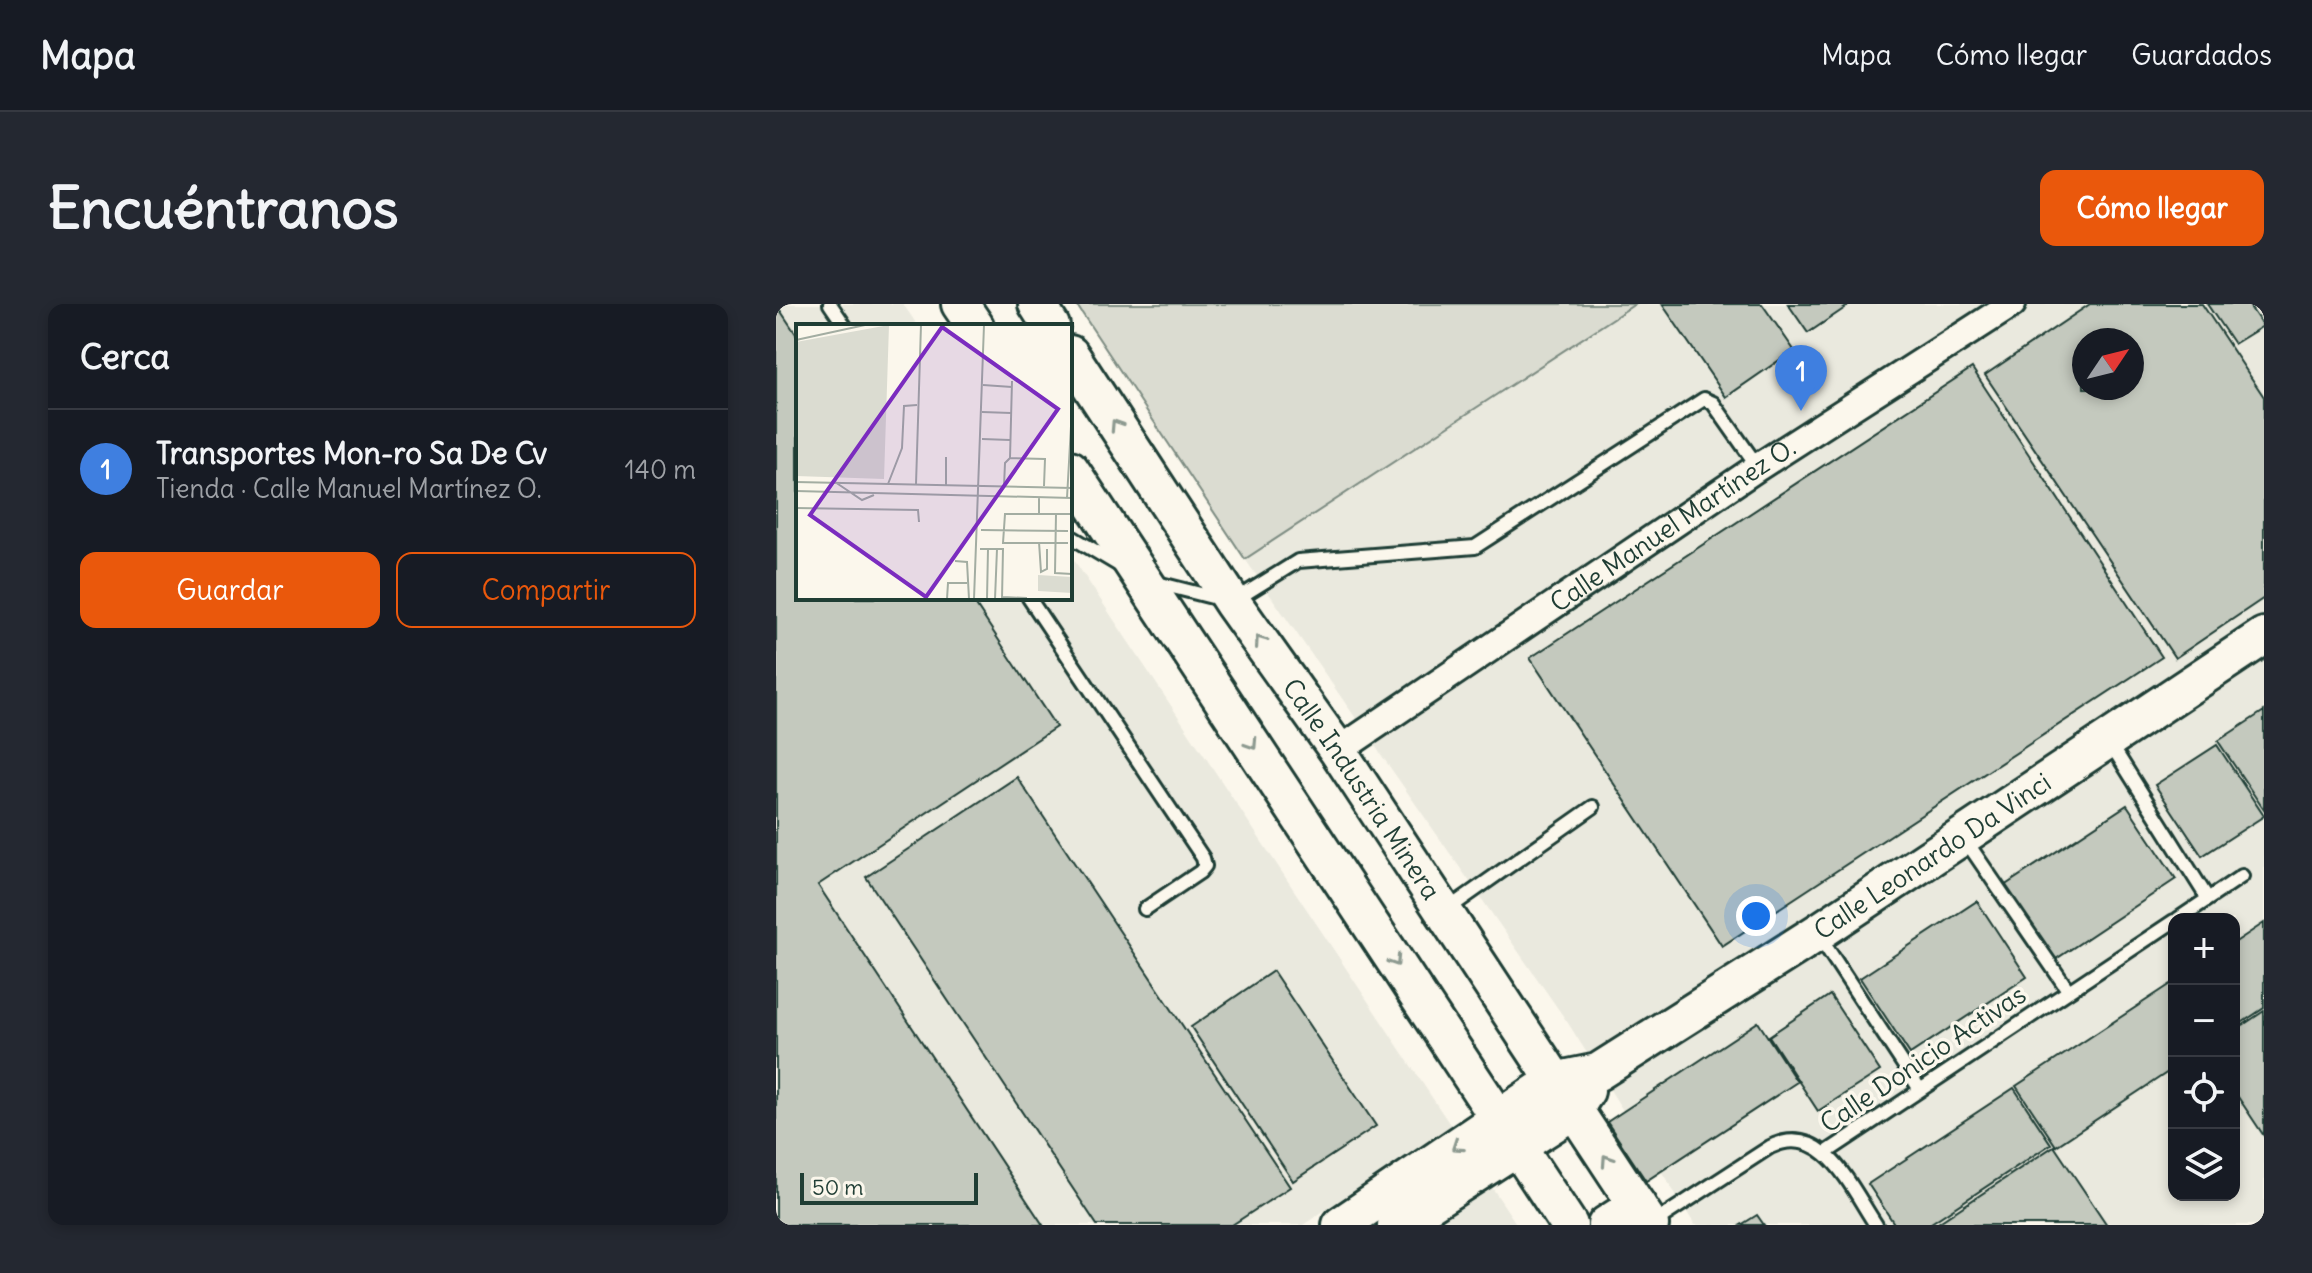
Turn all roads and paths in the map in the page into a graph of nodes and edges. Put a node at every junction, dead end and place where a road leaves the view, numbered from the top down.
1 (830, 304) edge
2 (960, 304) edge
3 (2012, 304) edge
4 (844, 324) edge
5 (974, 324) edge
6 (1072, 357) edge
7 (1758, 467) junction
8 (1072, 472) edge
9 (1072, 537) edge
10 (1143, 579) junction
11 (1030, 600) edge
12 (1232, 602) junction
13 (2264, 636) edge
14 (2109, 740) junction
15 (1338, 751) junction
16 (1593, 807) dead end
17 (1963, 835) junction
18 (2242, 876) dead end
19 (2208, 899) junction
20 (1145, 909) dead end
21 (1443, 912) junction
22 (2187, 913) edge
23 (2168, 925) edge
24 (1817, 933) junction
25 (2068, 990) junction
26 (1919, 1088) junction
27 (1564, 1096) junction
28 (1498, 1118) junction
29 (1518, 1148) junction
30 (1827, 1152) junction
31 (1646, 1218) edge
32 (1341, 1225) edge
33 (1396, 1225) edge
34 (1569, 1225) edge
35 (1606, 1225) edge
36 (1876, 1225) edge

1 - 4 lane
2 - 5 main road
3 - 7 street, Calle Manuel Martínez O.
12 -> 6 main road, Calle Industria Minera
7 - 12 lane
7 - 15 street, Calle Manuel Martínez O.
8 - 10 main road
9 - 10 lane
10 - 12 lane
10 -> 28 main road
11 - 20 lane
15 -> 12 main road, Calle Industria Minera
13 - 14 main road, Calle Leonardo Da Vinci
14 - 17 main road, Calle Leonardo Da Vinci
14 - 19 lane
15 - 21 main road, Calle Industria Minera
16 - 21 lane
17 - 24 main road, Calle Leonardo Da Vinci
17 - 25 lane
18 - 19 lane, Calle Donicio Activas
19 - 22 lane, Calle Donicio Activas
21 - 27 main road, Calle Industria Minera
23 - 25 lane, Calle Donicio Activas
24 - 26 lane
24 - 27 main road, Calle Leonardo Da Vinci
25 - 26 lane, Calle Donicio Activas
26 - 30 lane, Calle Donicio Activas
27 - 28 main road, Calle Leonardo Da Vinci
27 - 29 main road, Calle Leonardo Da Vinci
31 -> 27 main road, Calle Industria Minera
28 - 29 main road
28 -> 32 main road, Calle Leonardo Da Vinci
29 - 33 main road, Calle Leonardo Da Vinci
29 - 34 main road
30 - 31 lane, Calle Donicio Activas
30 - 36 lane
31 - 35 main road

